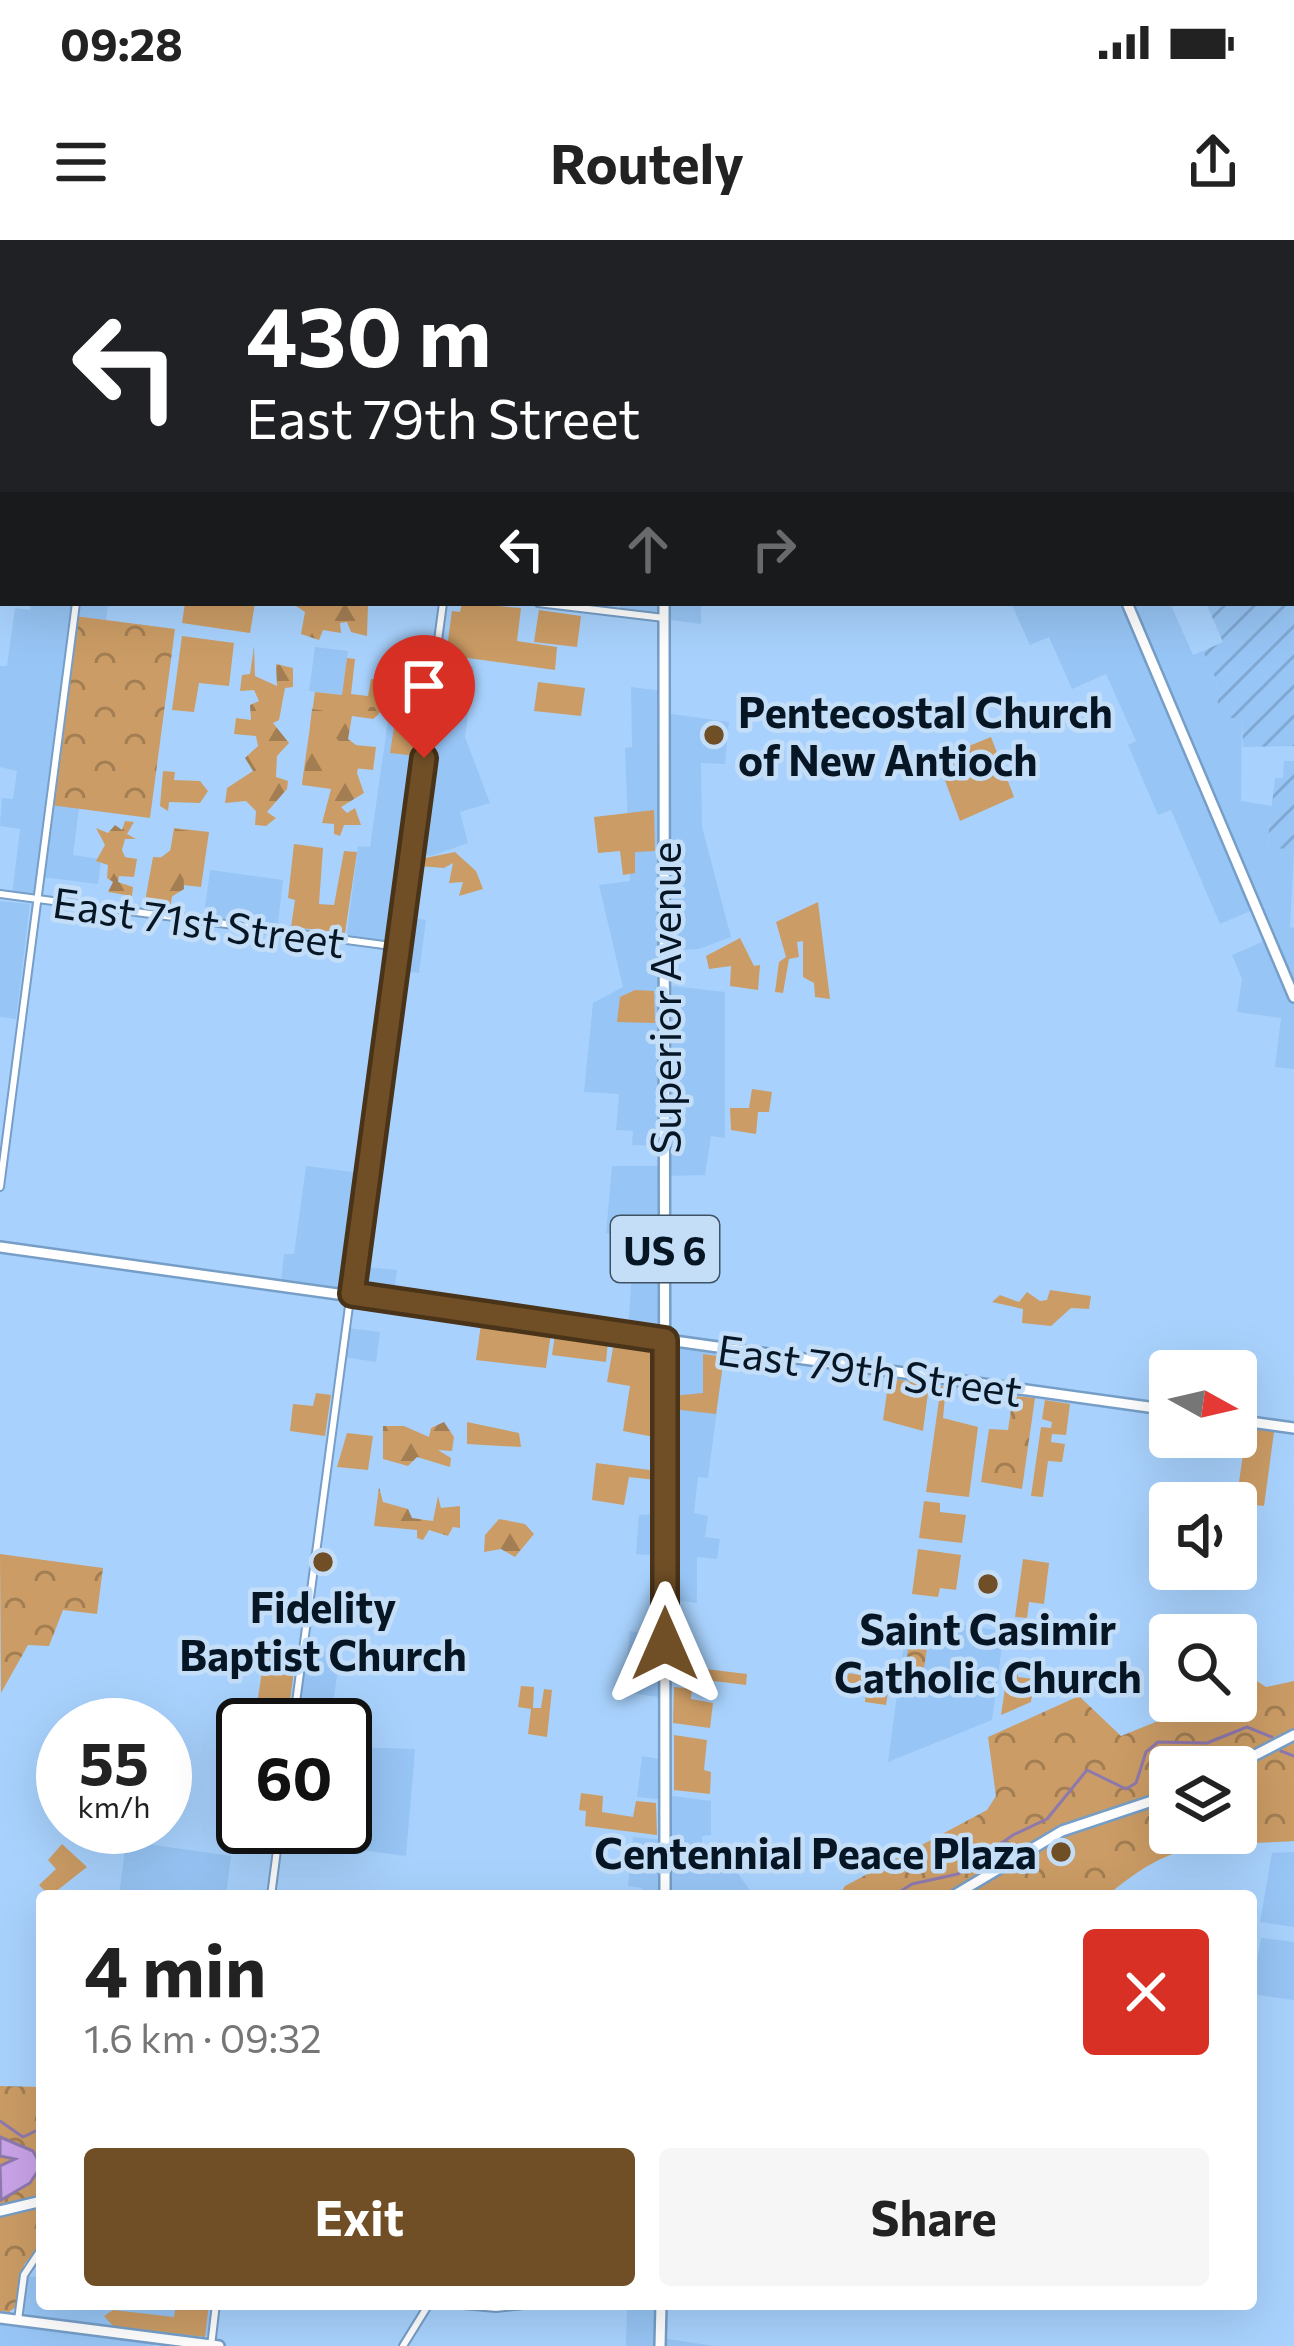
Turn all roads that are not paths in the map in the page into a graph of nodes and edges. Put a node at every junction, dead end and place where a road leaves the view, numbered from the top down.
1 (76, 606) edge
2 (443, 606) edge
3 (562, 606) edge
4 (664, 606) edge
5 (1128, 606) edge
6 (664, 619) junction
7 (0, 894) edge
8 (38, 899) junction
9 (398, 947) junction
10 (1294, 997) edge
11 (0, 1187) edge
12 (0, 1247) edge
13 (352, 1294) junction
14 (665, 1340) junction
15 (1149, 1408) edge
16 (1257, 1423) edge
17 (1294, 1428) edge
18 (297, 1698) edge
19 (1294, 1736) edge
20 (1257, 1753) edge
21 (1149, 1802) edge
22 (276, 1854) edge
23 (272, 1890) edge
24 (665, 1890) edge
25 (963, 1890) edge
26 (36, 2202) edge
27 (0, 2211) edge
28 (36, 2257) edge
29 (216, 2310) edge
30 (425, 2310) edge
31 (661, 2310) edge
32 (0, 2318) edge
33 (18, 2320) junction
34 (214, 2346) edge
35 (403, 2346) edge
36 (660, 2346) edge

1 - 8 street
2 - 9 street
3 - 6 street
4 - 6 main road, Superior Avenue / US 6
5 - 10 main road
6 - 14 main road, Superior Avenue / US 6
7 - 8 street, East 71st Street
8 - 9 street, East 71st Street
8 - 11 street
9 - 13 street
12 - 13 main road, East 79th Street
13 - 14 main road, East 79th Street
13 - 18 street
14 - 15 main road, East 79th Street
14 - 24 main road, Superior Avenue / US 6
16 - 17 main road
19 - 20 main road
21 - 25 main road
22 - 23 street
26 - 27 main road
28 - 33 street
29 - 34 street
30 - 35 street
31 - 36 main road
32 - 33 main road
33 - 34 main road

